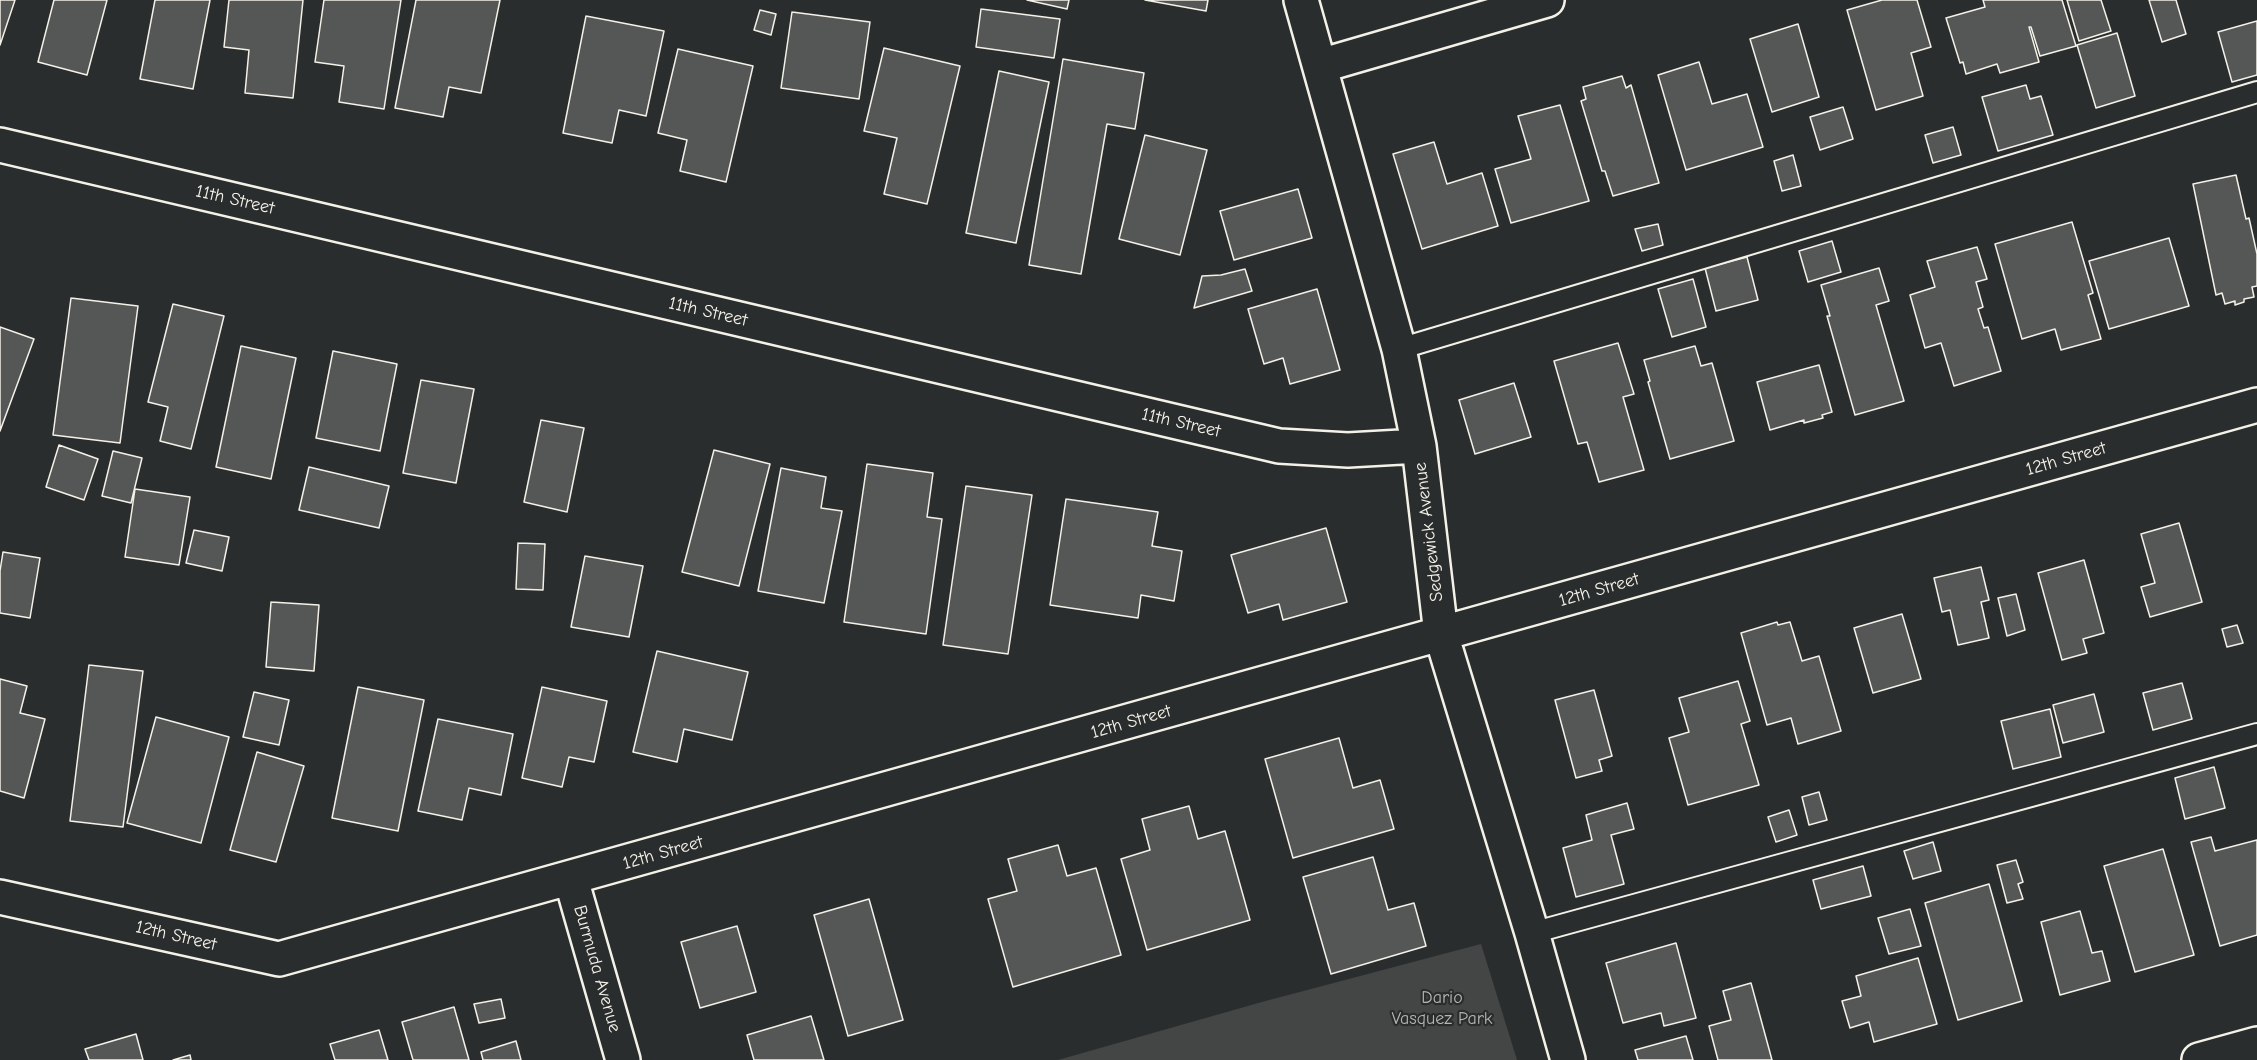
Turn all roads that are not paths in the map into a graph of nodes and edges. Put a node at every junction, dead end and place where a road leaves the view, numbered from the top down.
1 (1301, 0) edge
2 (1547, 0) edge
3 (1320, 66) junction
4 (2257, 92) edge
5 (0, 145) edge
6 (1399, 349) junction
7 (2257, 405) edge
8 (1419, 446) junction
9 (1441, 634) junction
10 (2257, 734) edge
11 (571, 879) junction
12 (0, 897) edge
13 (1532, 933) junction
14 (2257, 1044) edge
15 (623, 1060) edge
16 (1568, 1060) edge
17 (2199, 1060) edge

1 - 3 street, Sedgewick Avenue
2 - 3 street
3 - 6 street, Sedgewick Avenue
4 - 6 lane
5 - 8 street, 11th Street
6 - 8 street, Sedgewick Avenue
7 - 9 street, 12th Street
8 - 9 street, Sedgewick Avenue
9 - 11 street, 12th Street
9 - 13 street, Sedgewick Avenue
10 - 13 lane
11 - 12 street, 12th Street
11 - 15 street, Burmuda Avenue
13 - 16 street, Sedgewick Avenue
14 - 17 street

